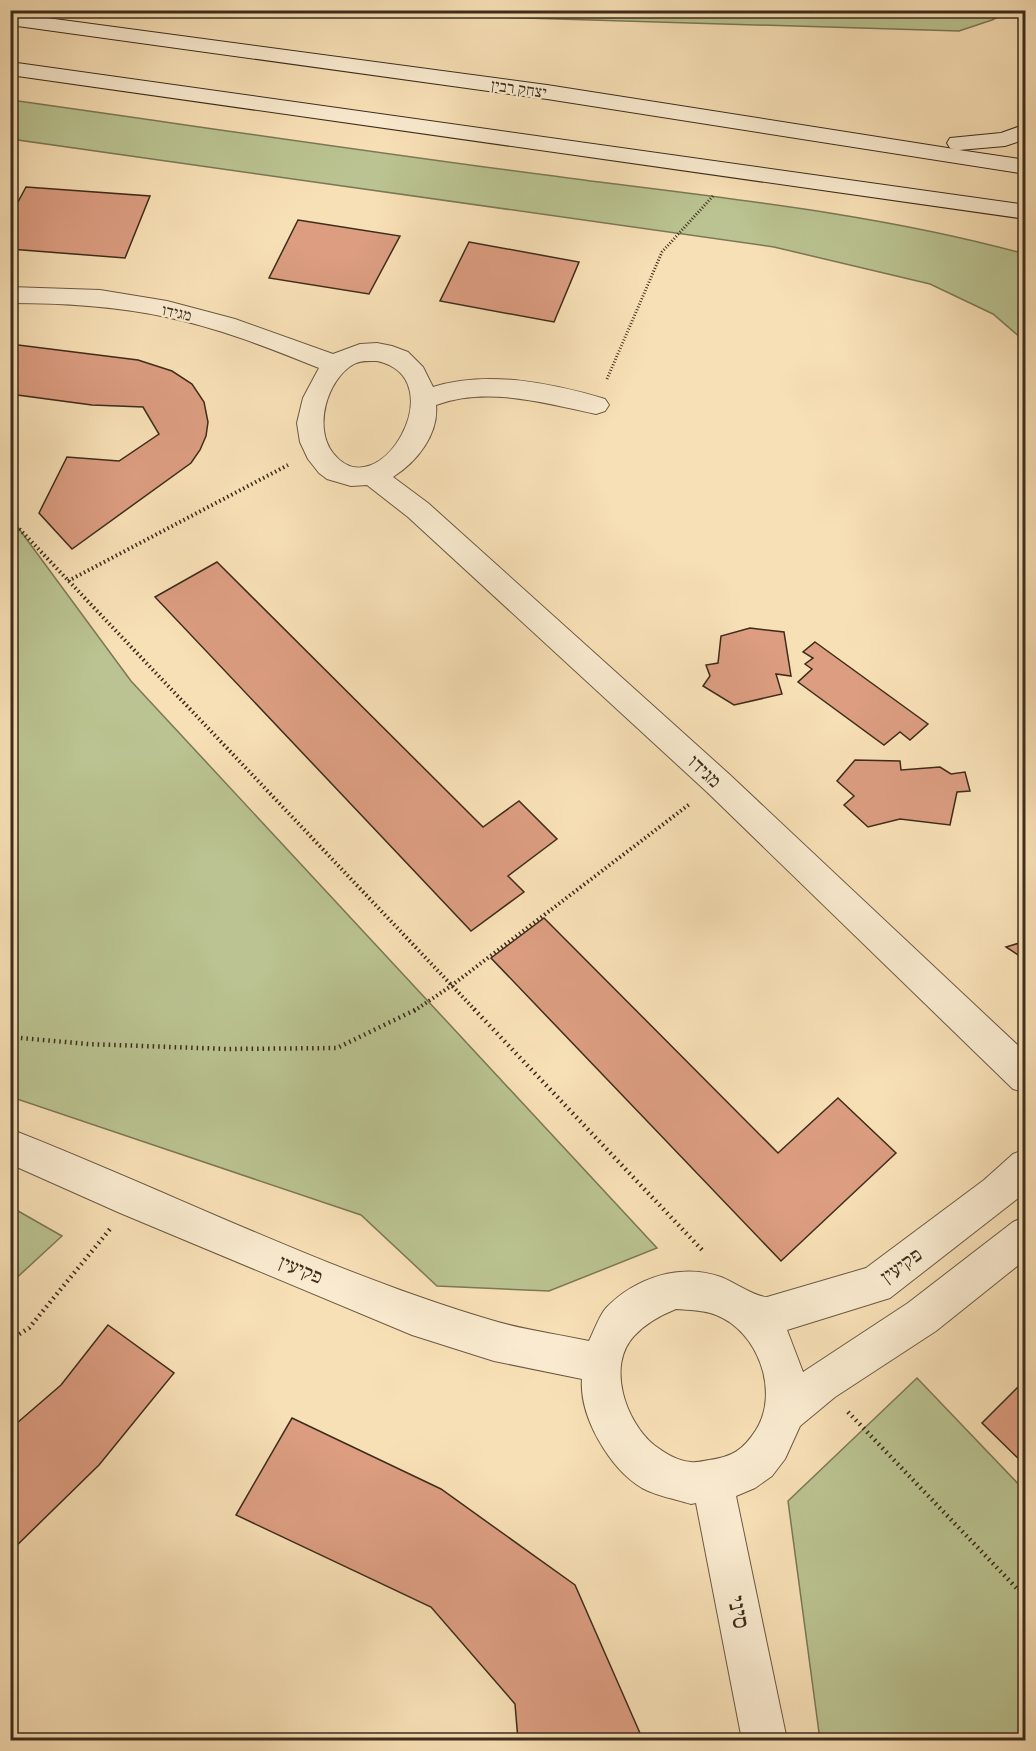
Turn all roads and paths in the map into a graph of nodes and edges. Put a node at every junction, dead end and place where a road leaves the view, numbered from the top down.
1 (10, 19) edge
2 (10, 68) edge
3 (1026, 131) edge
4 (869, 142) junction
5 (1026, 167) edge
6 (734, 172) junction
7 (924, 198) junction
8 (1026, 212) edge
9 (1026, 226) edge
10 (10, 295) edge
11 (337, 365) junction
12 (423, 400) junction
13 (596, 405) joint
14 (316, 450) junction
15 (373, 476) junction
16 (10, 519) edge
17 (68, 580) junction
18 (718, 783) junction
19 (451, 986) junction
20 (10, 1037) edge
21 (1026, 1077) edge
22 (10, 1146) edge
23 (1026, 1167) edge
24 (133, 1200) junction
25 (1026, 1235) edge
26 (709, 1258) dead end
27 (753, 1317) junction
28 (10, 1340) edge
29 (601, 1363) junction
30 (821, 1383) junction
31 (784, 1413) junction
32 (713, 1484) junction
33 (1026, 1598) edge
34 (764, 1740) edge

1 - 4 street, יצחק רבין
2 - 6 street
3 - 4 street
4 - 5 street, יצחק רבין
6 - 7 street
6 - 13 path
7 - 8 street
7 - 9 street
10 - 11 street, מגידו
11 - 12 street
11 - 14 street
12 - 13 street
12 - 15 street
14 - 15 street
14 - 17 path
15 - 18 street, מגידו
16 - 17 path
17 - 19 path
18 - 19 path
18 - 21 street, מגידו
19 - 20 path
19 - 26 path
22 - 24 street, פקיעין
23 - 27 street, פקיעין
24 - 28 path
24 - 29 street, פקיעין
25 - 30 street
27 - 29 street
27 - 31 street
29 - 32 street
30 - 31 street
30 - 33 path
31 - 32 street
32 - 34 street, סיני

